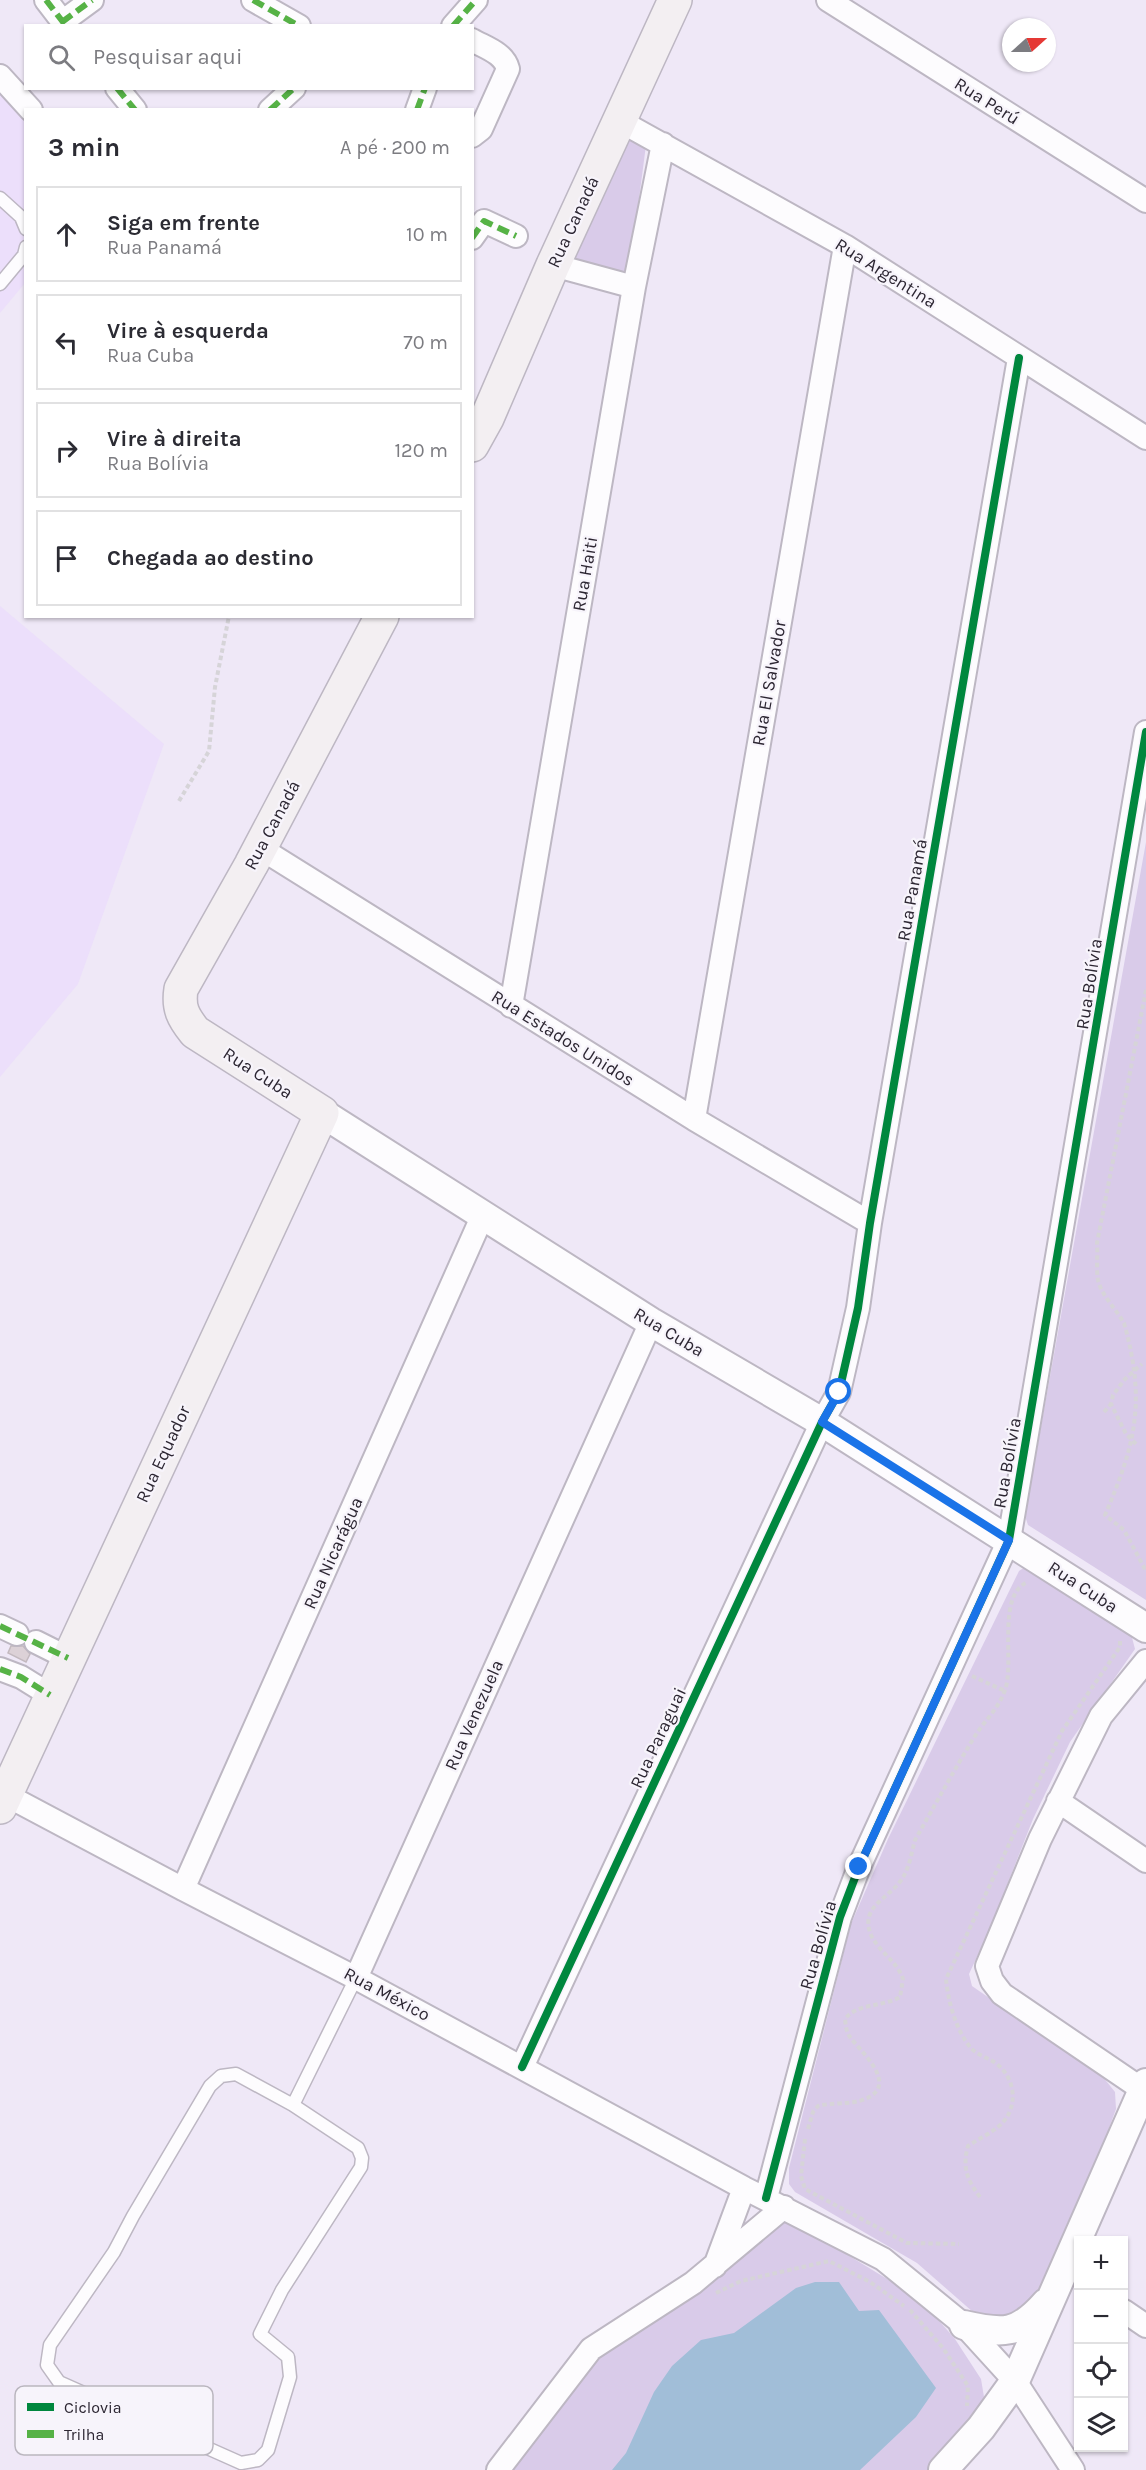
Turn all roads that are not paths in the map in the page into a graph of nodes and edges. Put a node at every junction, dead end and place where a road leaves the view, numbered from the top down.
1 (46, 0) edge
2 (93, 0) edge
3 (253, 0) edge
4 (476, 0) edge
5 (828, 0) edge
6 (666, 8) edge
7 (64, 24) edge
8 (295, 24) edge
9 (455, 24) edge
10 (474, 41) edge
11 (0, 75) edge
12 (119, 90) edge
13 (292, 90) edge
14 (424, 90) edge
15 (29, 108) edge
16 (133, 108) edge
17 (272, 108) edge
18 (418, 108) edge
19 (620, 120) junction
20 (474, 134) edge
21 (663, 144) junction
22 (0, 198) edge
23 (1146, 201) edge
24 (24, 224) edge
25 (474, 235) edge
26 (516, 236) dead end
27 (845, 246) junction
28 (24, 255) edge
29 (553, 265) junction
30 (0, 284) edge
31 (634, 287) junction
32 (1019, 358) junction
33 (1146, 438) edge
34 (474, 441) edge
35 (381, 618) edge
36 (1146, 732) edge
37 (260, 848) junction
38 (511, 1006) junction
39 (195, 1032) joint
40 (322, 1113) junction
41 (694, 1119) junction
42 (482, 1217) junction
43 (870, 1223) junction
44 (651, 1322) junction
45 (822, 1422) junction
46 (1009, 1540) junction
47 (1146, 1628) edge
48 (18, 1634) edge
49 (68, 1658) junction
50 (1146, 1661) edge
51 (0, 1669) edge
52 (50, 1695) junction
53 (3, 1801) edge
54 (1058, 1801) junction
55 (1146, 1861) edge
56 (183, 1889) junction
57 (356, 1978) junction
58 (522, 2067) junction
59 (1145, 2088) edge
60 (293, 2105) junction
61 (744, 2188) junction
62 (775, 2203) junction
63 (715, 2267) junction
64 (1065, 2281) edge
65 (1128, 2314) edge
66 (964, 2325) junction
67 (1146, 2326) edge
68 (1014, 2381) junction
69 (69, 2386) edge
70 (213, 2450) edge
71 (498, 2470) edge
72 (943, 2470) edge
73 (1073, 2470) edge

1 - 7 street
2 - 7 street
3 - 8 street
4 - 9 street
5 - 23 street, Rua Perú
6 - 19 main road, Rua Canadá
10 - 20 street
11 - 15 street
12 - 16 street
13 - 17 street
14 - 18 street
19 - 21 street, Rua Argentina
19 - 29 main road, Rua Canadá
21 - 27 street, Rua Argentina
21 - 31 street, Rua Haiti
22 - 24 lane
25 - 26 street
27 - 32 street, Rua Argentina
27 - 41 street, Rua El Salvador
28 - 30 lane
29 - 31 street
29 - 34 main road, Rua Canadá
31 - 38 street, Rua Haiti
32 - 33 street, Rua Argentina
32 - 43 street, Rua Panamá
35 - 37 main road, Rua Canadá
36 - 46 street, Rua Bolívia
37 - 38 street, Rua Estados Unidos
37 - 39 main road, Rua Canadá
38 - 41 street, Rua Estados Unidos
39 - 40 main road, Rua Cuba
40 - 42 street, Rua Cuba
40 - 49 main road, Rua Equador
41 - 43 street, Rua Estados Unidos
42 - 44 street, Rua Cuba
42 - 56 street, Rua Nicarágua
43 - 45 street, Rua Panamá
44 - 45 street, Rua Cuba
44 - 57 street, Rua Venezuela
45 - 46 street, Rua Cuba
45 - 58 street, Rua Paraguai
46 - 47 street, Rua Cuba
46 - 62 street, Rua Bolívia
48 - 49 street
49 - 52 main road, Rua Equador
50 - 54 street
51 - 52 street
52 - 53 main road, Rua Equador
53 - 56 street, Rua México
54 - 55 street
54 - 59 street
56 - 57 street, Rua México
57 - 58 street, Rua México
57 - 60 lane, Rua Venezuela
58 - 61 street, Rua México
59 - 64 street
60 - 69 lane
60 - 70 lane
61 - 62 street, Rua México
61 - 63 street
62 - 63 street
62 - 66 street, Rua México
63 - 71 street
64 - 66 street
64 - 68 street
65 - 67 street
66 - 68 street, Rua México
68 - 72 street
68 - 73 street, Rua México

